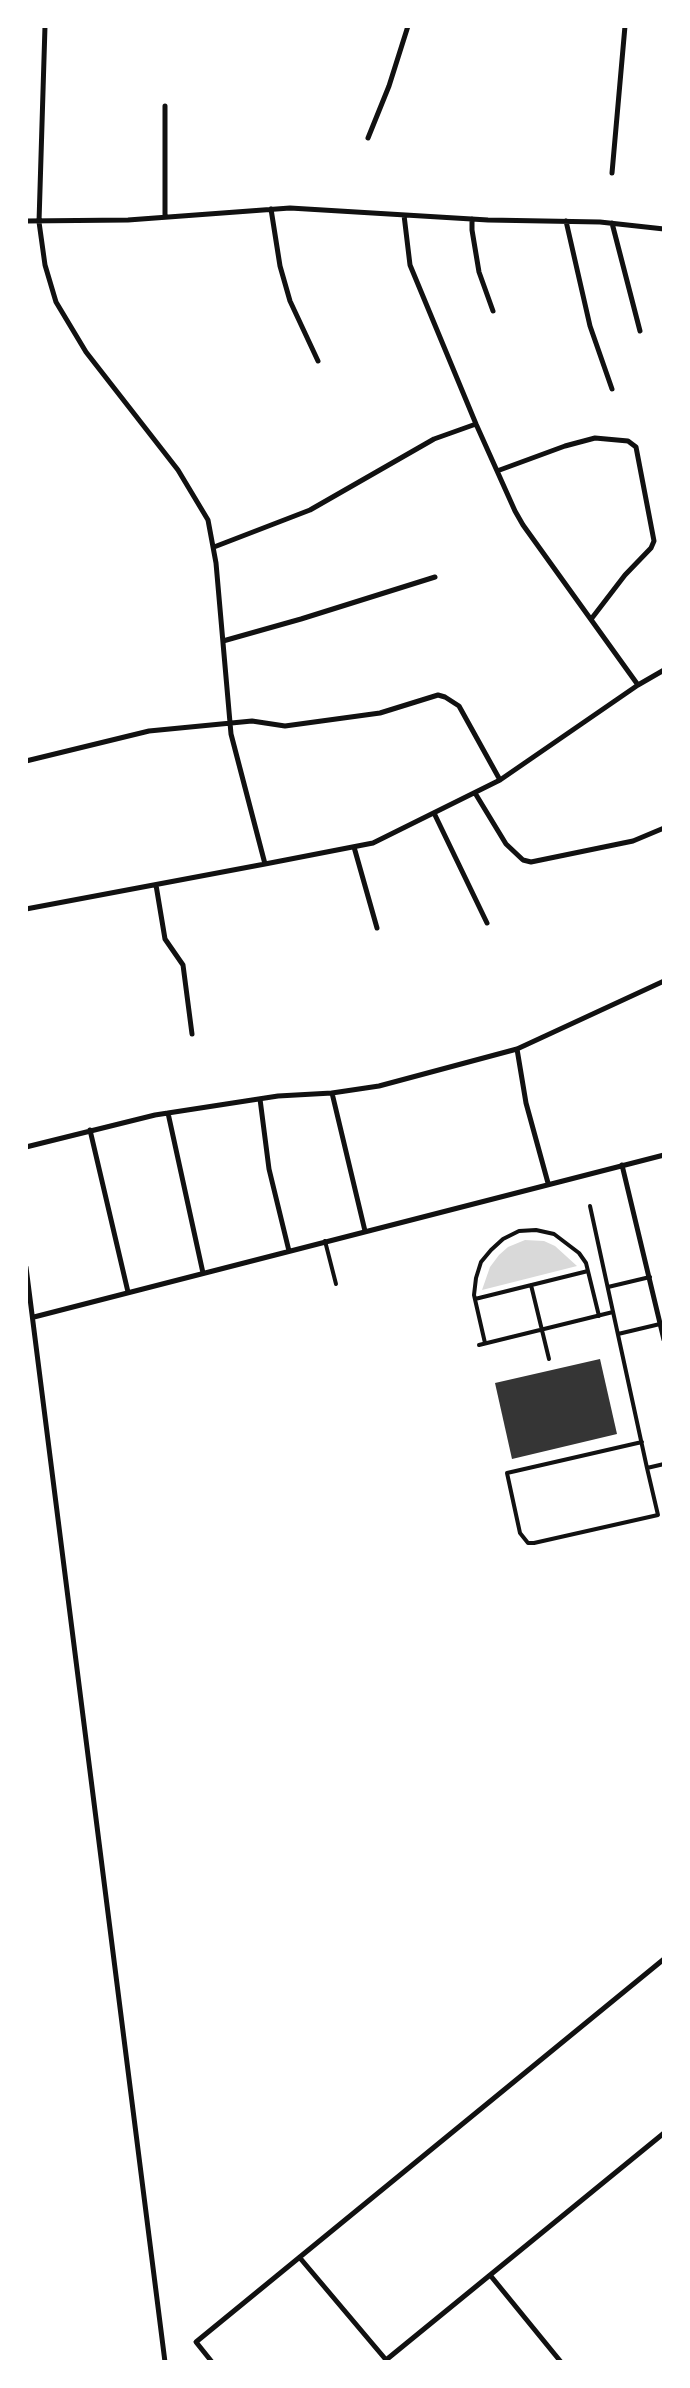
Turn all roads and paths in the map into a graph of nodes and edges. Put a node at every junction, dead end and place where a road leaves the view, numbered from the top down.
1 (45, 26) edge
2 (408, 26) edge
3 (625, 26) edge
4 (165, 106) dead end
5 (368, 138) dead end
6 (612, 172) dead end
7 (271, 209) junction
8 (404, 215) junction
9 (164, 217) junction
10 (472, 219) junction
11 (26, 221) edge
12 (39, 222) junction
13 (566, 222) junction
14 (612, 223) junction
15 (664, 229) edge
16 (493, 311) dead end
17 (640, 331) dead end
18 (318, 361) dead end
19 (612, 389) dead end
20 (476, 424) junction
21 (497, 471) junction
22 (214, 547) junction
23 (435, 577) dead end
24 (592, 618) junction
25 (223, 641) junction
26 (664, 670) edge
27 (638, 685) junction
28 (230, 722) junction
29 (26, 761) edge
30 (500, 780) junction
31 (475, 793) junction
32 (434, 813) junction
33 (664, 828) edge
34 (354, 847) junction
35 (265, 864) junction
36 (156, 885) junction
37 (26, 909) edge
38 (487, 922) dead end
39 (377, 928) dead end
40 (664, 981) edge
41 (192, 1034) dead end
42 (517, 1049) junction
43 (332, 1094) junction
44 (260, 1099) junction
45 (168, 1112) junction
46 (90, 1130) junction
47 (26, 1147) edge
48 (664, 1155) edge
49 (622, 1165) junction
50 (548, 1183) junction
51 (590, 1206) dead end
52 (365, 1231) junction
53 (325, 1241) junction
54 (289, 1250) junction
55 (26, 1267) edge
56 (588, 1271) junction
57 (203, 1273) junction
58 (650, 1277) junction
59 (336, 1284) dead end
60 (531, 1285) junction
61 (608, 1287) junction
62 (128, 1292) junction
63 (475, 1299) junction
64 (613, 1312) junction
65 (600, 1316) junction
66 (34, 1317) junction
67 (660, 1324) junction
68 (542, 1330) junction
69 (618, 1334) junction
70 (664, 1340) edge
71 (485, 1343) junction
72 (479, 1345) dead end
73 (548, 1359) dead end
74 (642, 1442) junction
75 (664, 1464) edge
76 (647, 1468) junction
77 (664, 1959) edge
78 (664, 2133) edge
79 (300, 2258) junction
80 (490, 2275) junction
81 (387, 2361) edge
82 (165, 2362) edge
83 (212, 2362) edge
84 (561, 2362) edge

1 - 12 street
2 - 5 street
3 - 6 street
4 - 9 street
7 - 8 street
7 - 9 street
7 - 18 street
8 - 10 street
8 - 20 street
9 - 12 street
10 - 13 street
10 - 16 street
11 - 12 street
12 - 22 street
13 - 14 street
13 - 19 street
14 - 15 street
14 - 17 street
20 - 21 street
20 - 22 street
21 - 24 street
21 - 24 street
22 - 25 street
23 - 25 street
24 - 27 street
25 - 28 street
26 - 27 street
27 - 30 street
28 - 29 street
28 - 30 street
28 - 35 street
30 - 31 street
31 - 32 street
31 - 33 street
32 - 34 street
32 - 38 street
34 - 35 street
34 - 39 street
35 - 36 street
36 - 37 street
36 - 41 street
40 - 42 street
42 - 43 street
42 - 50 street
43 - 44 street
43 - 52 street
44 - 45 street
44 - 54 street
45 - 46 street
45 - 57 street
46 - 47 street
46 - 62 street
48 - 49 street
49 - 50 street
49 - 58 street
50 - 52 street
51 - 61 lane
52 - 53 street
53 - 54 street
53 - 59 lane
54 - 57 street
55 - 66 street
56 - 60 lane
56 - 63 lane
56 - 65 lane
57 - 62 street
58 - 61 lane
58 - 67 street
60 - 63 lane
60 - 68 lane
61 - 64 lane
62 - 66 street
63 - 71 lane
64 - 65 lane
64 - 69 lane
65 - 68 lane
66 - 82 street
67 - 69 lane
67 - 70 street
68 - 71 lane
68 - 73 lane
69 - 74 lane
71 - 72 lane
74 - 76 lane
74 - 76 lane
75 - 76 lane
77 - 79 street
78 - 80 street
79 - 81 street
79 - 83 street
80 - 81 street
80 - 84 street

